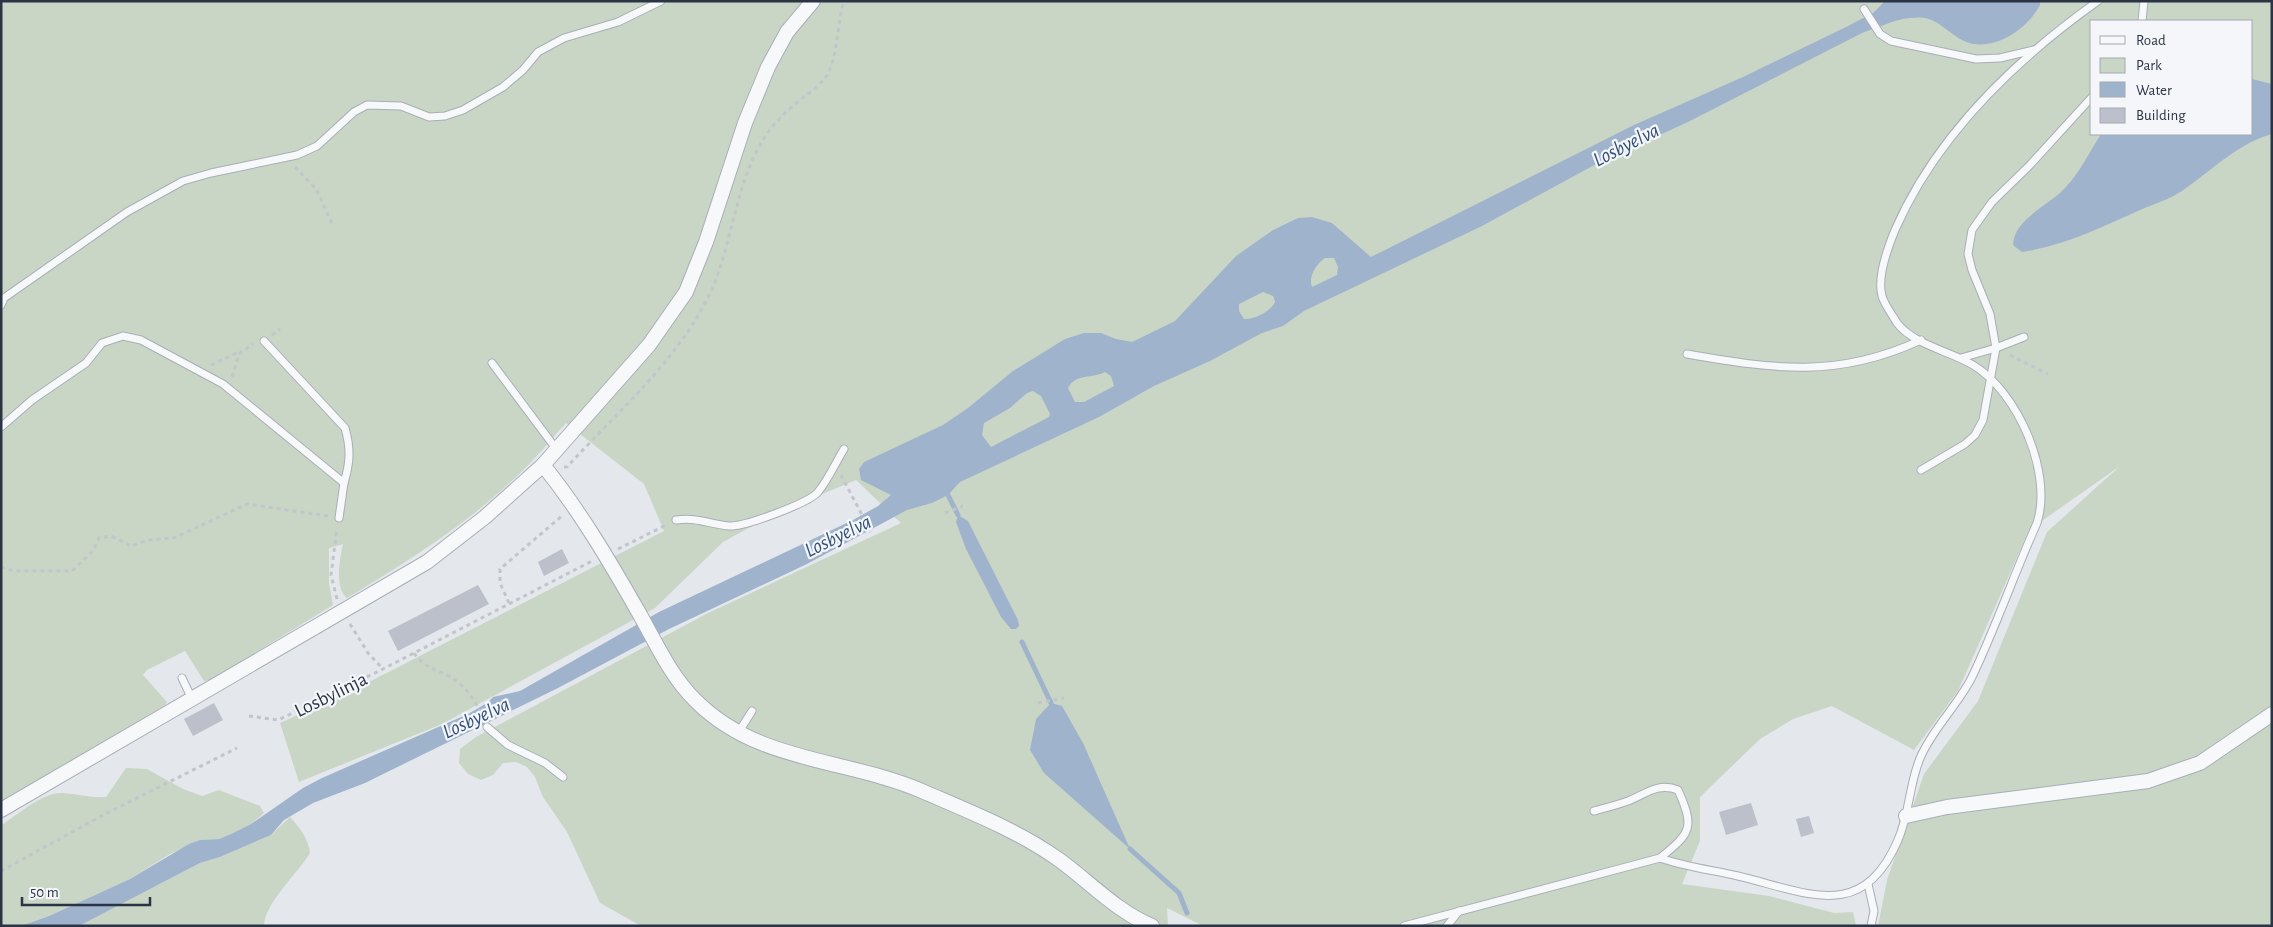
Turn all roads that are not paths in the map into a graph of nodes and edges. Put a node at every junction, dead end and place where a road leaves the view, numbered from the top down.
1 (661, 1) edge
2 (813, 1) edge
3 (2098, 1) edge
4 (2144, 1) edge
5 (1864, 9) dead end
6 (2142, 20) edge
7 (2034, 50) junction
8 (2090, 99) edge
9 (1, 304) edge
10 (2024, 337) dead end
11 (1921, 340) junction
12 (264, 341) road end
13 (1996, 348) junction
14 (1687, 354) dead end
15 (1961, 358) junction
16 (492, 363) dead end
17 (1990, 377) junction
18 (1, 427) edge
19 (844, 449) dead end
20 (557, 450) junction
21 (543, 465) junction
22 (1921, 470) dead end
23 (344, 483) junction
24 (339, 518) road end
25 (676, 520) road end
26 (182, 678) dead end
27 (192, 699) junction
28 (752, 712) dead end
29 (2272, 714) edge
30 (487, 727) road end
31 (738, 734) junction
32 (563, 777) dead end
33 (1, 810) edge
34 (1594, 811) dead end
35 (1906, 816) junction
36 (1660, 858) junction
37 (1868, 884) junction
38 (1459, 911) junction
39 (1152, 926) edge
40 (1404, 926) edge
41 (1447, 926) edge
42 (1872, 926) edge

1 - 9 lane
2 - 20 street
3 - 7 lane
4 - 6 lane
5 - 7 lane
7 - 11 lane
8 - 13 lane
10 - 13 lane
11 - 14 lane
11 - 15 lane
12 - 23 lane
13 - 15 lane
13 - 17 lane
15 - 17 lane
16 - 20 lane
17 - 22 lane
17 - 35 lane
18 - 23 lane
19 - 25 lane
20 - 21 street
21 - 27 street
21 - 31 street
23 - 24 lane
26 - 27 lane
27 - 33 street
28 - 31 lane
29 - 35 street
30 - 32 lane
31 - 39 street
34 - 36 lane
35 - 37 lane
36 - 37 lane
36 - 38 lane
37 - 42 lane
38 - 40 lane
38 - 41 lane

